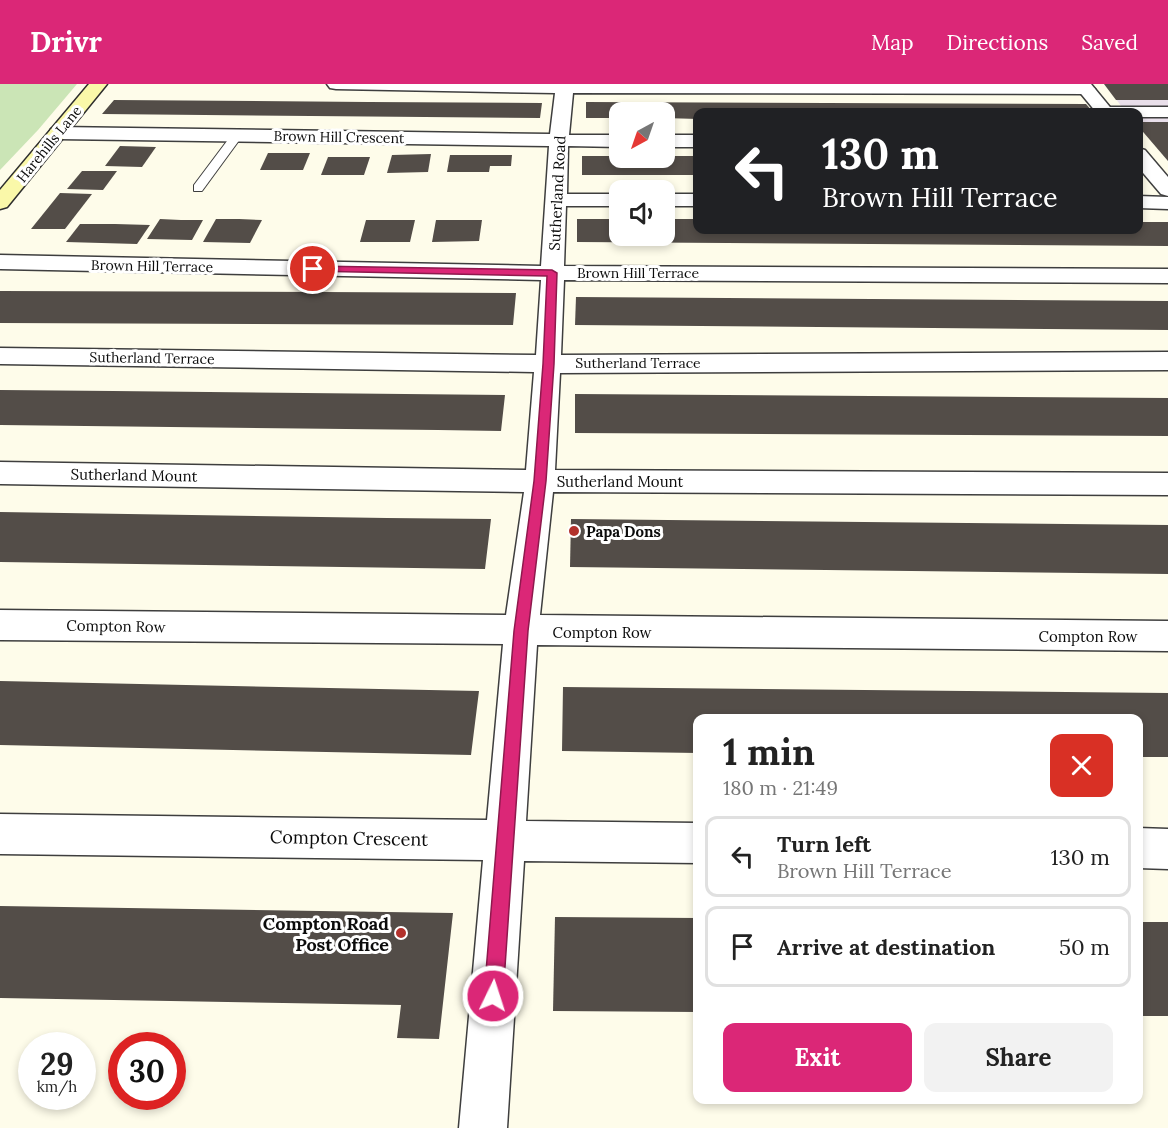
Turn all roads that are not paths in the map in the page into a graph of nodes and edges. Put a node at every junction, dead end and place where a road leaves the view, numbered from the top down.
1 (98, 84) edge
2 (336, 84) edge
3 (565, 86) edge
4 (1084, 86) edge
5 (1102, 108) edge
6 (1143, 112) edge
7 (1168, 112) edge
8 (58, 133) junction
9 (237, 135) junction
10 (559, 141) junction
11 (609, 141) edge
12 (675, 141) edge
13 (693, 141) edge
14 (1143, 160) edge
15 (198, 188) dead end
16 (1168, 190) edge
17 (558, 200) junction
18 (609, 200) edge
19 (675, 200) edge
20 (693, 200) edge
21 (1143, 202) edge
22 (1168, 202) edge
23 (0, 203) edge
24 (1, 262) edge
25 (552, 273) junction
26 (1168, 276) edge
27 (0, 356) edge
28 (1168, 361) edge
29 (549, 364) junction
30 (0, 473) edge
31 (540, 481) junction
32 (1168, 484) edge
33 (0, 625) edge
34 (521, 631) junction
35 (1168, 636) edge
36 (0, 834) edge
37 (504, 840) junction
38 (693, 843) edge
39 (1143, 848) edge
40 (1168, 849) edge
41 (483, 1128) edge

1 - 8 main road, Harehills Lane
2 - 3 street
3 - 4 street
3 - 10 street, Sutherland Road
4 - 5 street
6 - 7 street
8 - 9 street, Brown Hill Crescent
8 - 23 main road, Harehills Lane
9 - 10 street, Brown Hill Crescent
9 - 15 lane
10 - 11 street, Brown Hill Crescent
10 - 17 street, Sutherland Road
12 - 13 street
14 - 16 street
17 - 18 street
17 - 25 street, Sutherland Road
19 - 20 street
21 - 22 street
24 - 25 street, Brown Hill Terrace
25 - 26 street, Brown Hill Terrace
25 - 29 street, Sutherland Road
27 - 29 street, Sutherland Terrace
28 - 29 street, Sutherland Terrace
29 - 31 street, Sutherland Road
30 - 31 street, Sutherland Mount
31 - 32 street, Sutherland Mount
31 - 34 street, Sutherland Road
33 - 34 street, Compton Row
34 - 35 street, Compton Row
34 - 37 street, Sutherland Road
36 - 37 street, Compton Crescent
37 - 38 street, Compton Crescent
37 - 41 street, Sutherland Road
39 - 40 street

